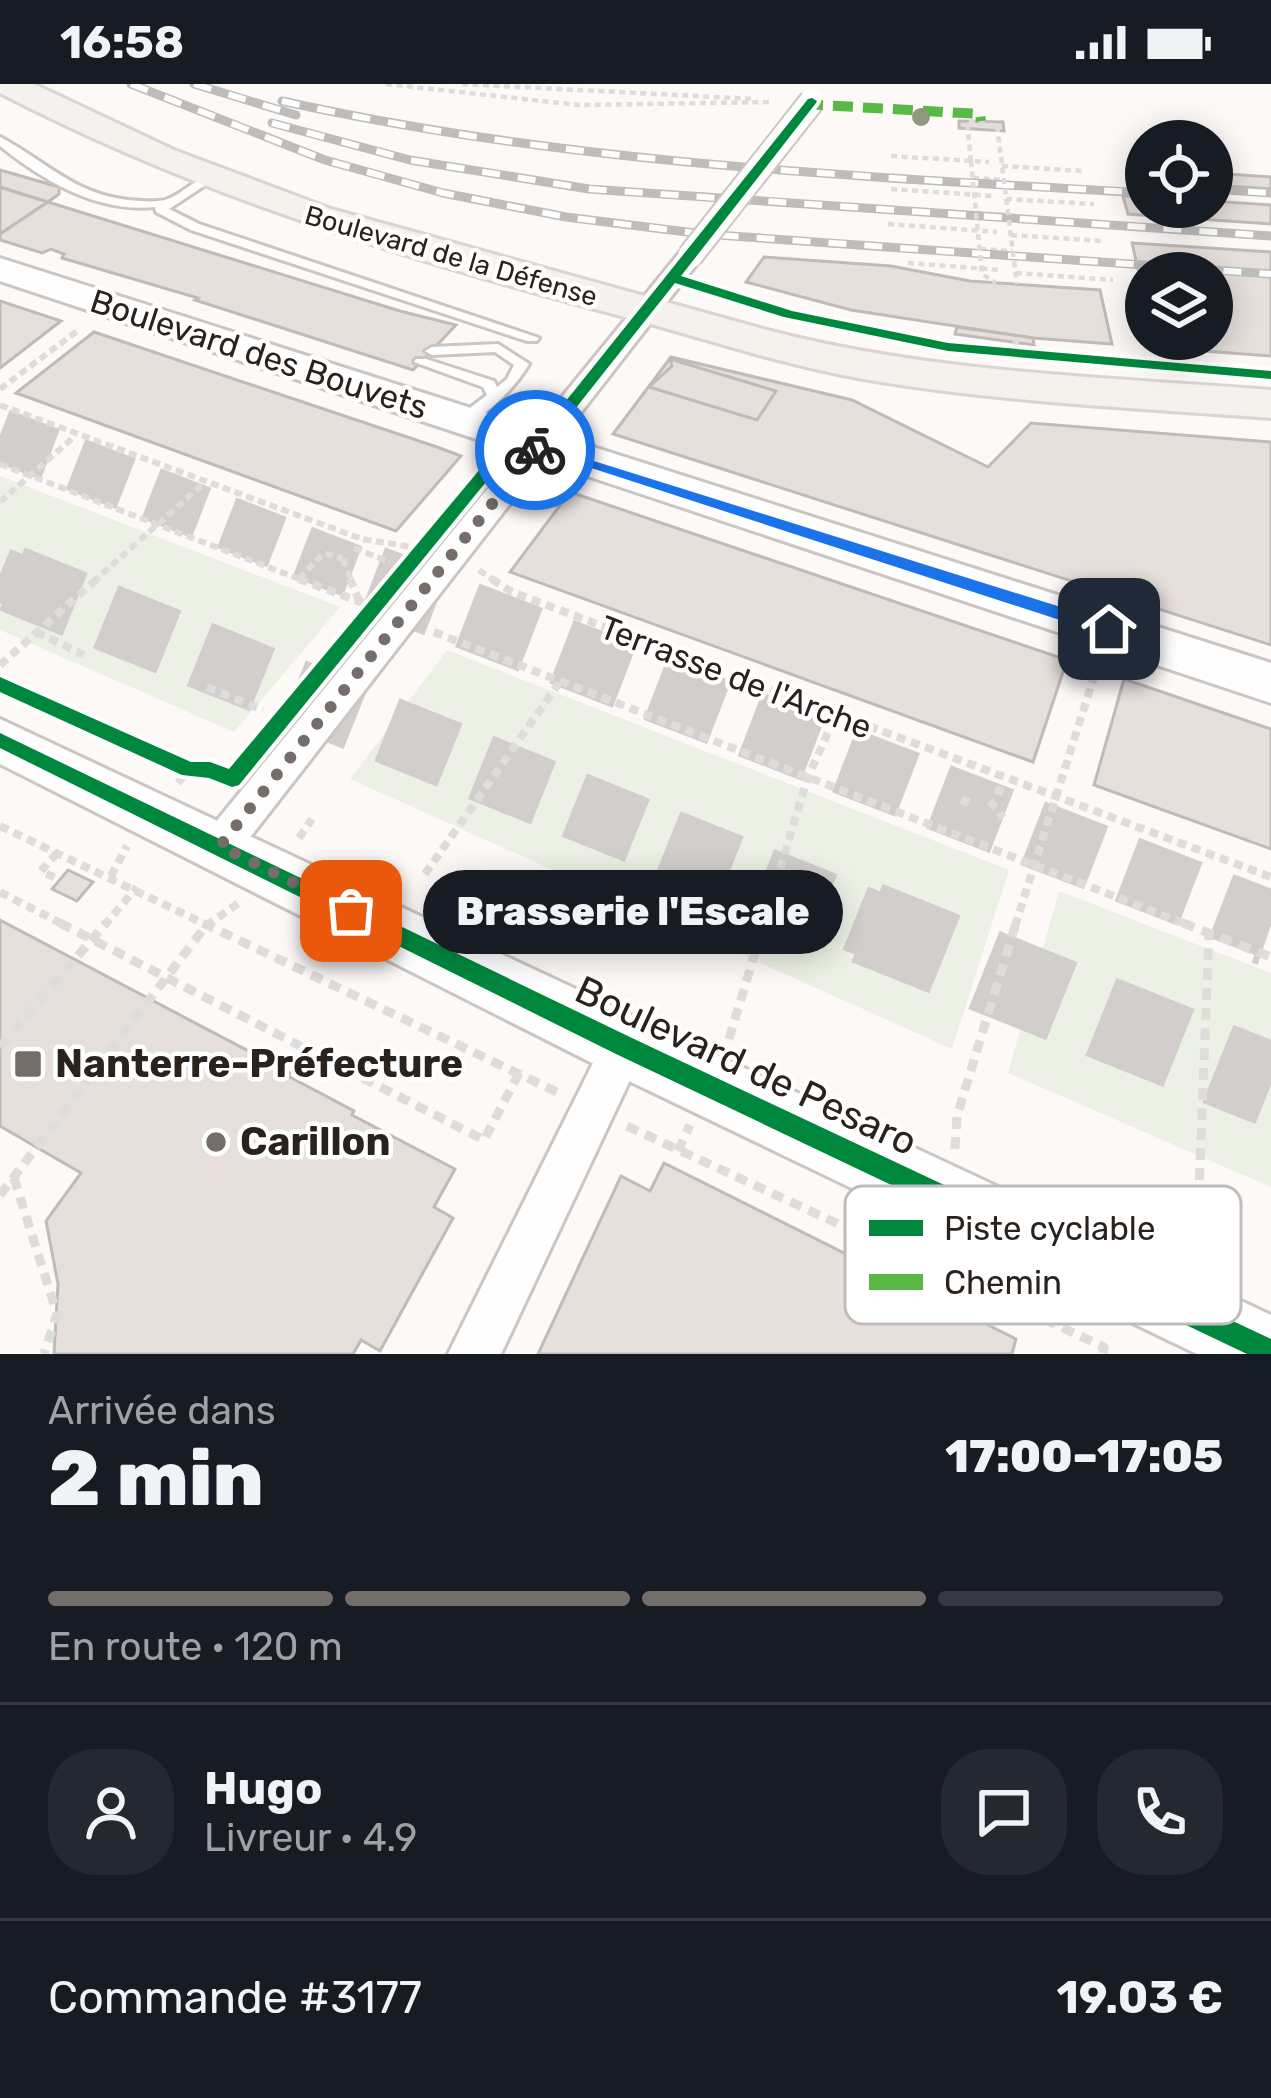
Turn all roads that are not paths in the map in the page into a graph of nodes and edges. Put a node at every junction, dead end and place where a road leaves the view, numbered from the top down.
1 (8, 84) edge
2 (812, 101) dead end
3 (0, 140) edge
4 (206, 180) junction
5 (164, 203) junction
6 (0, 269) edge
7 (646, 310) junction
8 (532, 338) dead end
9 (495, 398) junction
10 (1271, 404) edge
11 (462, 421) junction
12 (539, 446) junction
13 (1271, 683) edge
14 (0, 740) edge
15 (220, 846) junction
16 (624, 1046) junction
17 (920, 1186) edge
18 (1212, 1324) edge
19 (1271, 1352) edge
20 (474, 1354) edge

1 - 4 main road, Boulevard de la Défense
2 - 7 street, bridge
3 - 5 lane
4 - 5 lane
4 - 7 main road, Boulevard de la Défense
5 - 8 lane
6 - 11 main road, Boulevard des Bouvets
7 - 10 main road, Boulevard de la Défense
7 - 12 street
9 - 9 lane
9 - 11 lane
11 - 12 main road, Boulevard des Bouvets
12 - 13 main road, Boulevard des Bouvets
12 - 15 street
14 - 15 main road, Boulevard de Pesaro
15 - 16 main road, Boulevard de Pesaro
16 - 17 main road, Boulevard de Pesaro
16 - 20 street
18 - 19 main road, Boulevard de Pesaro

